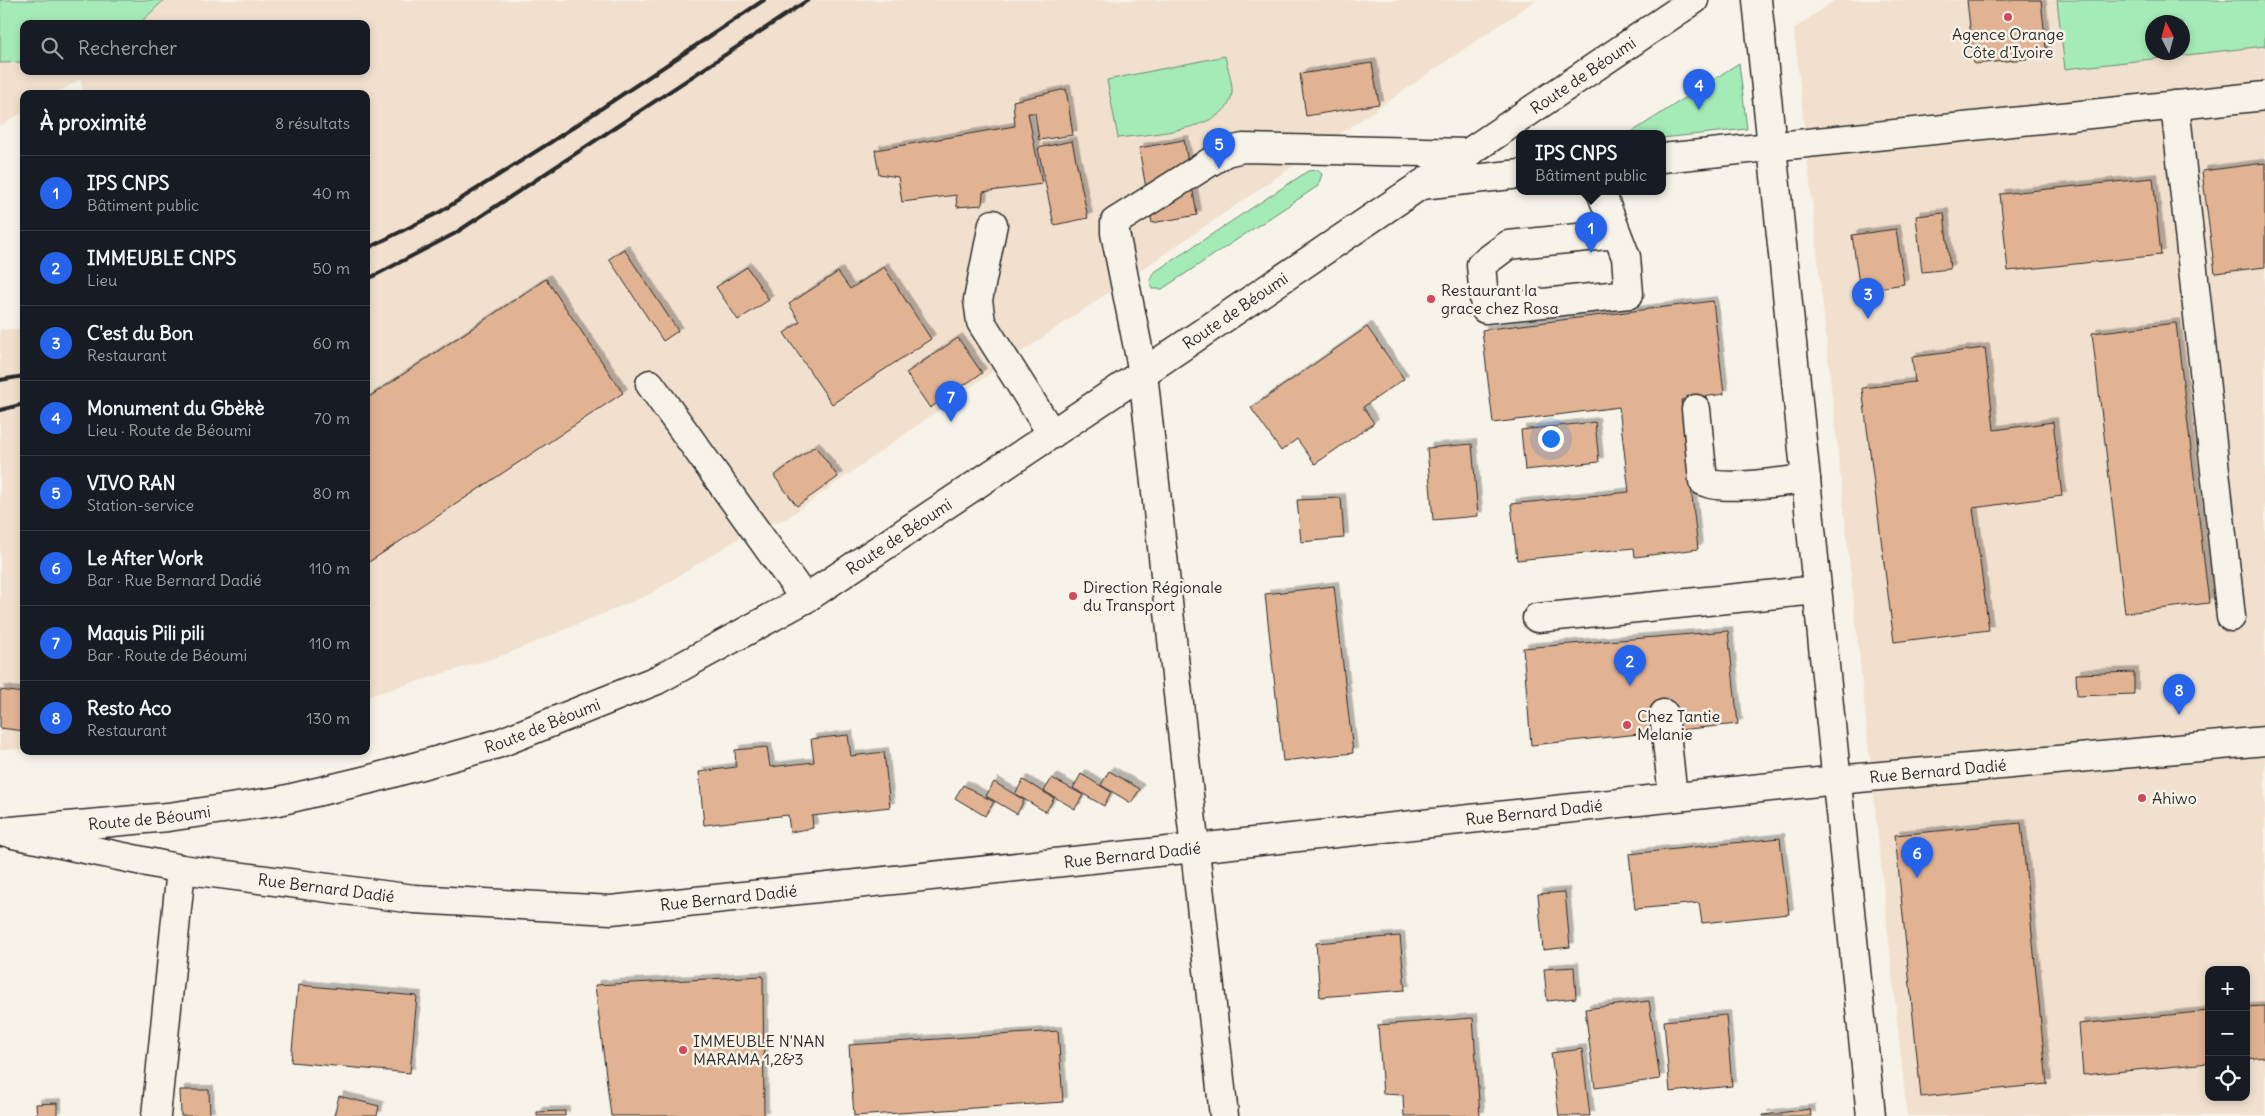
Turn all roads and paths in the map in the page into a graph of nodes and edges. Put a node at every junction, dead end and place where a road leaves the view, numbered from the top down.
1 (1694, 0) edge
2 (1757, 0) edge
3 (2265, 96) edge
4 (2175, 105) junction
5 (1772, 146) junction
6 (1470, 153) junction
7 (1666, 158) edge
8 (1516, 174) edge
9 (1421, 185) junction
10 (1602, 195) edge
11 (993, 224) dead end
12 (1617, 234) junction
13 (1143, 374) junction
14 (650, 384) dead end
15 (1696, 409) dead end
16 (1052, 434) junction
17 (1806, 479) junction
18 (1818, 590) junction
19 (805, 599) junction
20 (2231, 617) dead end
21 (1537, 618) dead end
22 (1664, 714) dead end
23 (2265, 741) edge
24 (1837, 780) junction
25 (1673, 797) junction
26 (1, 832) edge
27 (1195, 848) junction
28 (181, 869) junction
29 (156, 1116) edge
30 (1224, 1116) edge
31 (1871, 1116) edge

1 - 6 street, Route de Béoumi
2 - 5 street
3 - 4 street
4 - 5 street
4 - 20 street
5 - 7 street
5 - 17 street
6 - 9 street, Route de Béoumi
6 - 13 street
8 - 9 street
9 - 13 street, Route de Béoumi
10 - 12 street
11 - 16 street
12 - 12 street
13 - 16 street, Route de Béoumi
13 - 27 street
14 - 19 street
15 - 17 street
16 - 19 street, Route de Béoumi
17 - 18 street
18 - 21 street
18 - 24 street
19 - 26 street, Route de Béoumi
22 - 25 street
23 - 24 street, Rue Bernard Dadié
24 - 25 street, Rue Bernard Dadié
24 - 31 street
25 - 27 street, Rue Bernard Dadié
26 - 28 street, Rue Bernard Dadié
27 - 28 street, Rue Bernard Dadié
27 - 30 street
28 - 29 street

